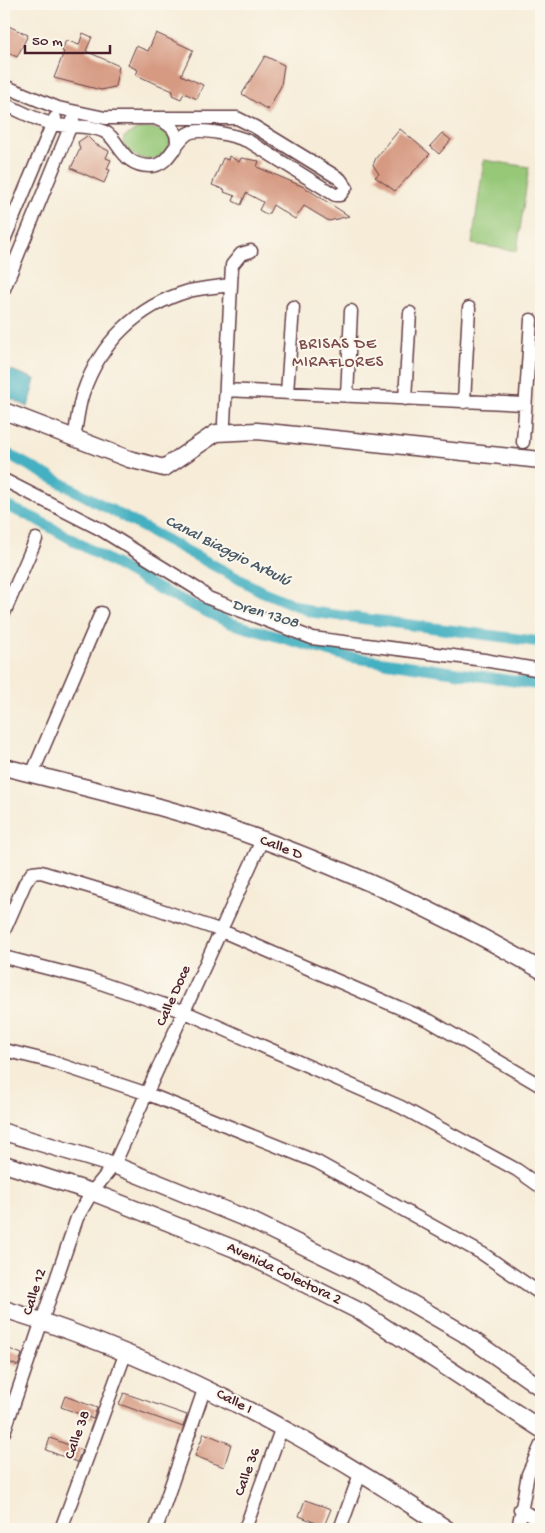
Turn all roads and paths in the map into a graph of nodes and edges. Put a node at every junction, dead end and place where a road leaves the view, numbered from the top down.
1 (4, 86) edge
2 (4, 104) edge
3 (58, 108) junction
4 (76, 113) junction
5 (130, 118) junction
6 (150, 118) junction
7 (52, 124) junction
8 (70, 126) junction
9 (116, 146) junction
10 (176, 148) junction
11 (4, 240) edge
12 (4, 246) edge
13 (251, 251) dead end
14 (18, 252) junction
15 (8, 266) edge
16 (230, 285) junction
17 (4, 289) edge
18 (293, 307) dead end
19 (468, 308) dead end
20 (351, 311) dead end
21 (410, 313) dead end
22 (531, 320) dead end
23 (226, 390) junction
24 (287, 393) junction
25 (347, 396) junction
26 (405, 399) junction
27 (464, 402) junction
28 (525, 404) junction
29 (4, 411) edge
30 (224, 423) dead end
31 (74, 438) junction
32 (523, 442) dead end
33 (541, 460) edge
34 (4, 480) edge
35 (36, 540) dead end
36 (101, 612) dead end
37 (4, 613) edge
38 (541, 670) edge
39 (4, 767) edge
40 (32, 774) junction
41 (262, 840) junction
42 (4, 931) edge
43 (222, 931) junction
44 (4, 957) edge
45 (541, 970) edge
46 (185, 1012) junction
47 (4, 1050) edge
48 (541, 1086) edge
49 (148, 1094) junction
50 (4, 1132) edge
51 (4, 1164) edge
52 (114, 1165) junction
53 (541, 1187) edge
54 (92, 1192) junction
55 (541, 1294) edge
56 (4, 1309) edge
57 (43, 1321) junction
58 (126, 1352) junction
59 (205, 1387) junction
60 (541, 1388) edge
61 (282, 1427) junction
62 (541, 1429) edge
63 (4, 1432) edge
64 (541, 1445) edge
65 (360, 1474) junction
66 (520, 1509) junction
67 (541, 1522) edge
68 (439, 1527) edge
69 (61, 1529) edge
70 (156, 1529) edge
71 (245, 1529) edge
72 (340, 1529) edge
73 (518, 1529) edge

1 - 3 street
2 - 7 street
3 - 4 street
3 - 7 street
4 - 5 street
4 - 8 street
5 - 6 street
5 - 9 street
6 - 10 street
6 - 10 street
7 - 8 street
7 - 11 street
8 - 9 street
8 - 14 street
9 - 10 street
12 - 14 street
13 - 16 street
14 - 15 street
15 - 17 street
16 - 23 street
16 - 31 street
18 - 24 street
19 - 27 street
20 - 25 street
21 - 26 street
22 - 28 street
23 - 24 street
23 - 30 street
24 - 25 street
25 - 26 street
26 - 27 street
27 - 28 street
28 - 32 street
29 - 31 street
31 - 33 street
34 - 38 street
35 - 37 street
36 - 40 street
39 - 40 street, Calle D
40 - 41 street, Calle D
41 - 43 street, Calle Doce
41 - 45 street, Calle D
42 - 43 street
43 - 46 street, Calle Doce
43 - 48 street
44 - 46 street
46 - 49 street, Calle Doce
46 - 53 street
47 - 49 street
49 - 52 street, Calle Doce
49 - 55 street
50 - 52 street
51 - 54 street, Avenida Colectora 2
52 - 54 street, Calle 12
52 - 60 street
54 - 57 street, Calle 12
54 - 62 street, Avenida Colectora 2
56 - 57 street, Calle I
57 - 58 street, Calle I
57 - 63 street, Calle 12
58 - 59 street, Calle I
58 - 69 street, Calle 38
59 - 61 street, Calle I
59 - 70 street
61 - 65 street, Calle I
61 - 71 street, Calle 36
64 - 66 street
65 - 68 street, Calle I
65 - 72 street
66 - 67 street
66 - 73 street

